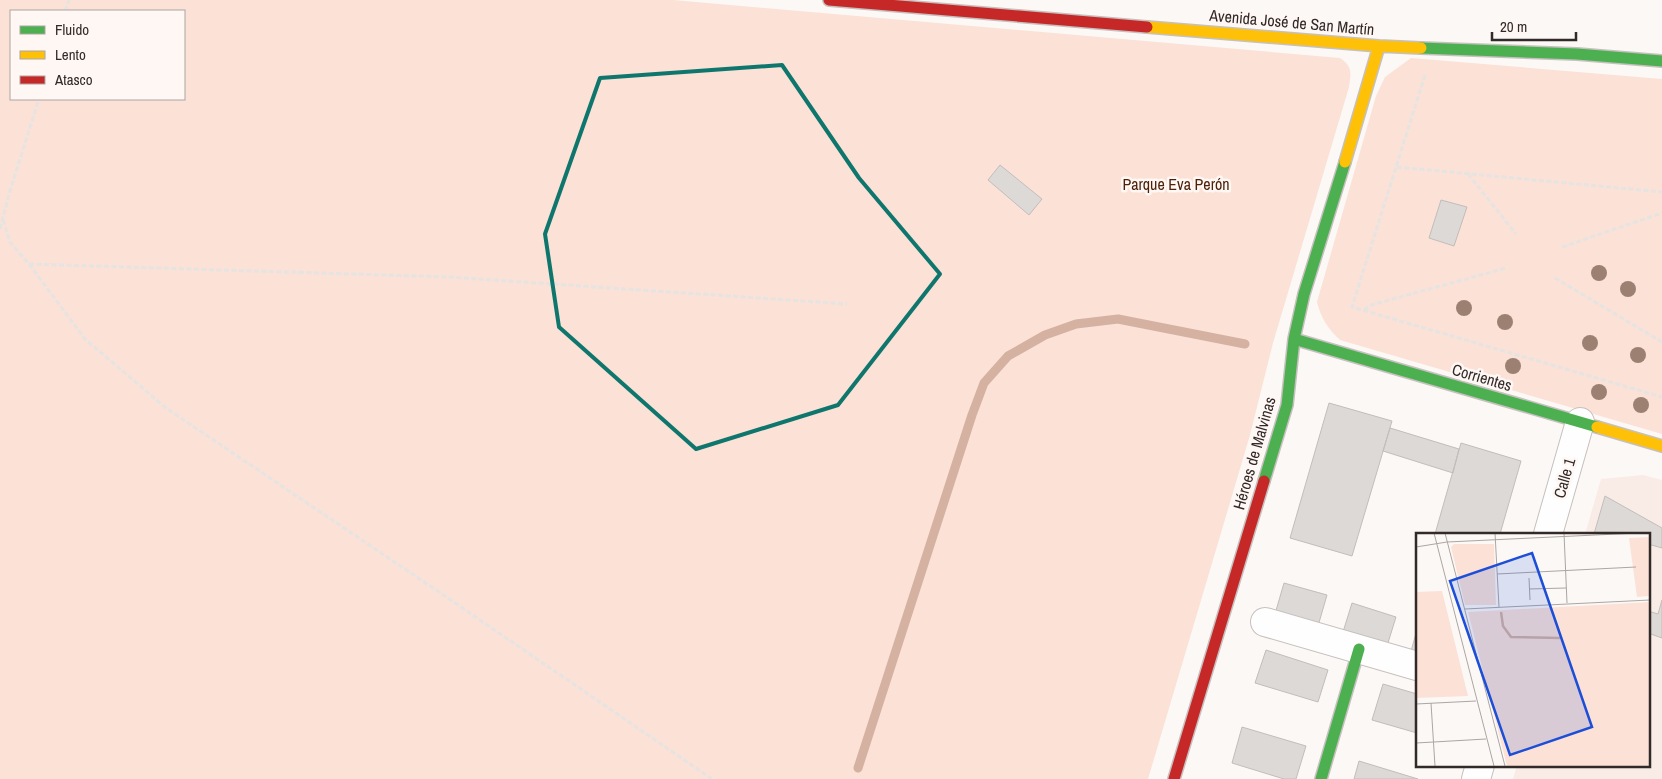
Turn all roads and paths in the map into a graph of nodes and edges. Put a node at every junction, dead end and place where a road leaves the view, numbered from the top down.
1 (829, 0) edge
2 (1379, 46) junction
3 (1662, 61) edge
4 (1426, 73) dead end
5 (39, 100) edge
6 (1396, 168) junction
7 (1467, 174) junction
8 (1662, 192) edge
9 (1662, 213) edge
10 (3, 220) junction
11 (0, 229) edge
12 (1516, 234) dead end
13 (1562, 247) dead end
14 (29, 264) junction
15 (1506, 268) dead end
16 (1555, 278) dead end
17 (847, 304) dead end
18 (1364, 311) junction
19 (1294, 339) junction
20 (1662, 342) edge
21 (1662, 397) edge
22 (1580, 422) junction
23 (1662, 446) edge
24 (1548, 533) edge
25 (1265, 622) dead end
26 (1359, 649) junction
27 (1416, 666) edge
28 (1480, 766) edge
29 (712, 779) edge
30 (1174, 779) edge
31 (1321, 779) edge
32 (1476, 779) edge

1 - 2 street, Avenida José de San Martín
2 - 3 street, Avenida José de San Martín
2 - 19 street, Héroes de Malvinas
4 - 6 path
5 - 10 path
6 - 7 path
6 - 18 path
7 - 8 path
7 - 12 path
9 - 13 path
10 - 11 path
10 - 14 path
14 - 17 path
14 - 29 path
15 - 18 path
16 - 20 path
18 - 21 path
19 - 22 street, Corrientes
19 - 30 street, Héroes de Malvinas
22 - 23 street, Corrientes
22 - 24 street, Calle 1
25 - 26 street
26 - 27 street
26 - 31 street
28 - 32 street

